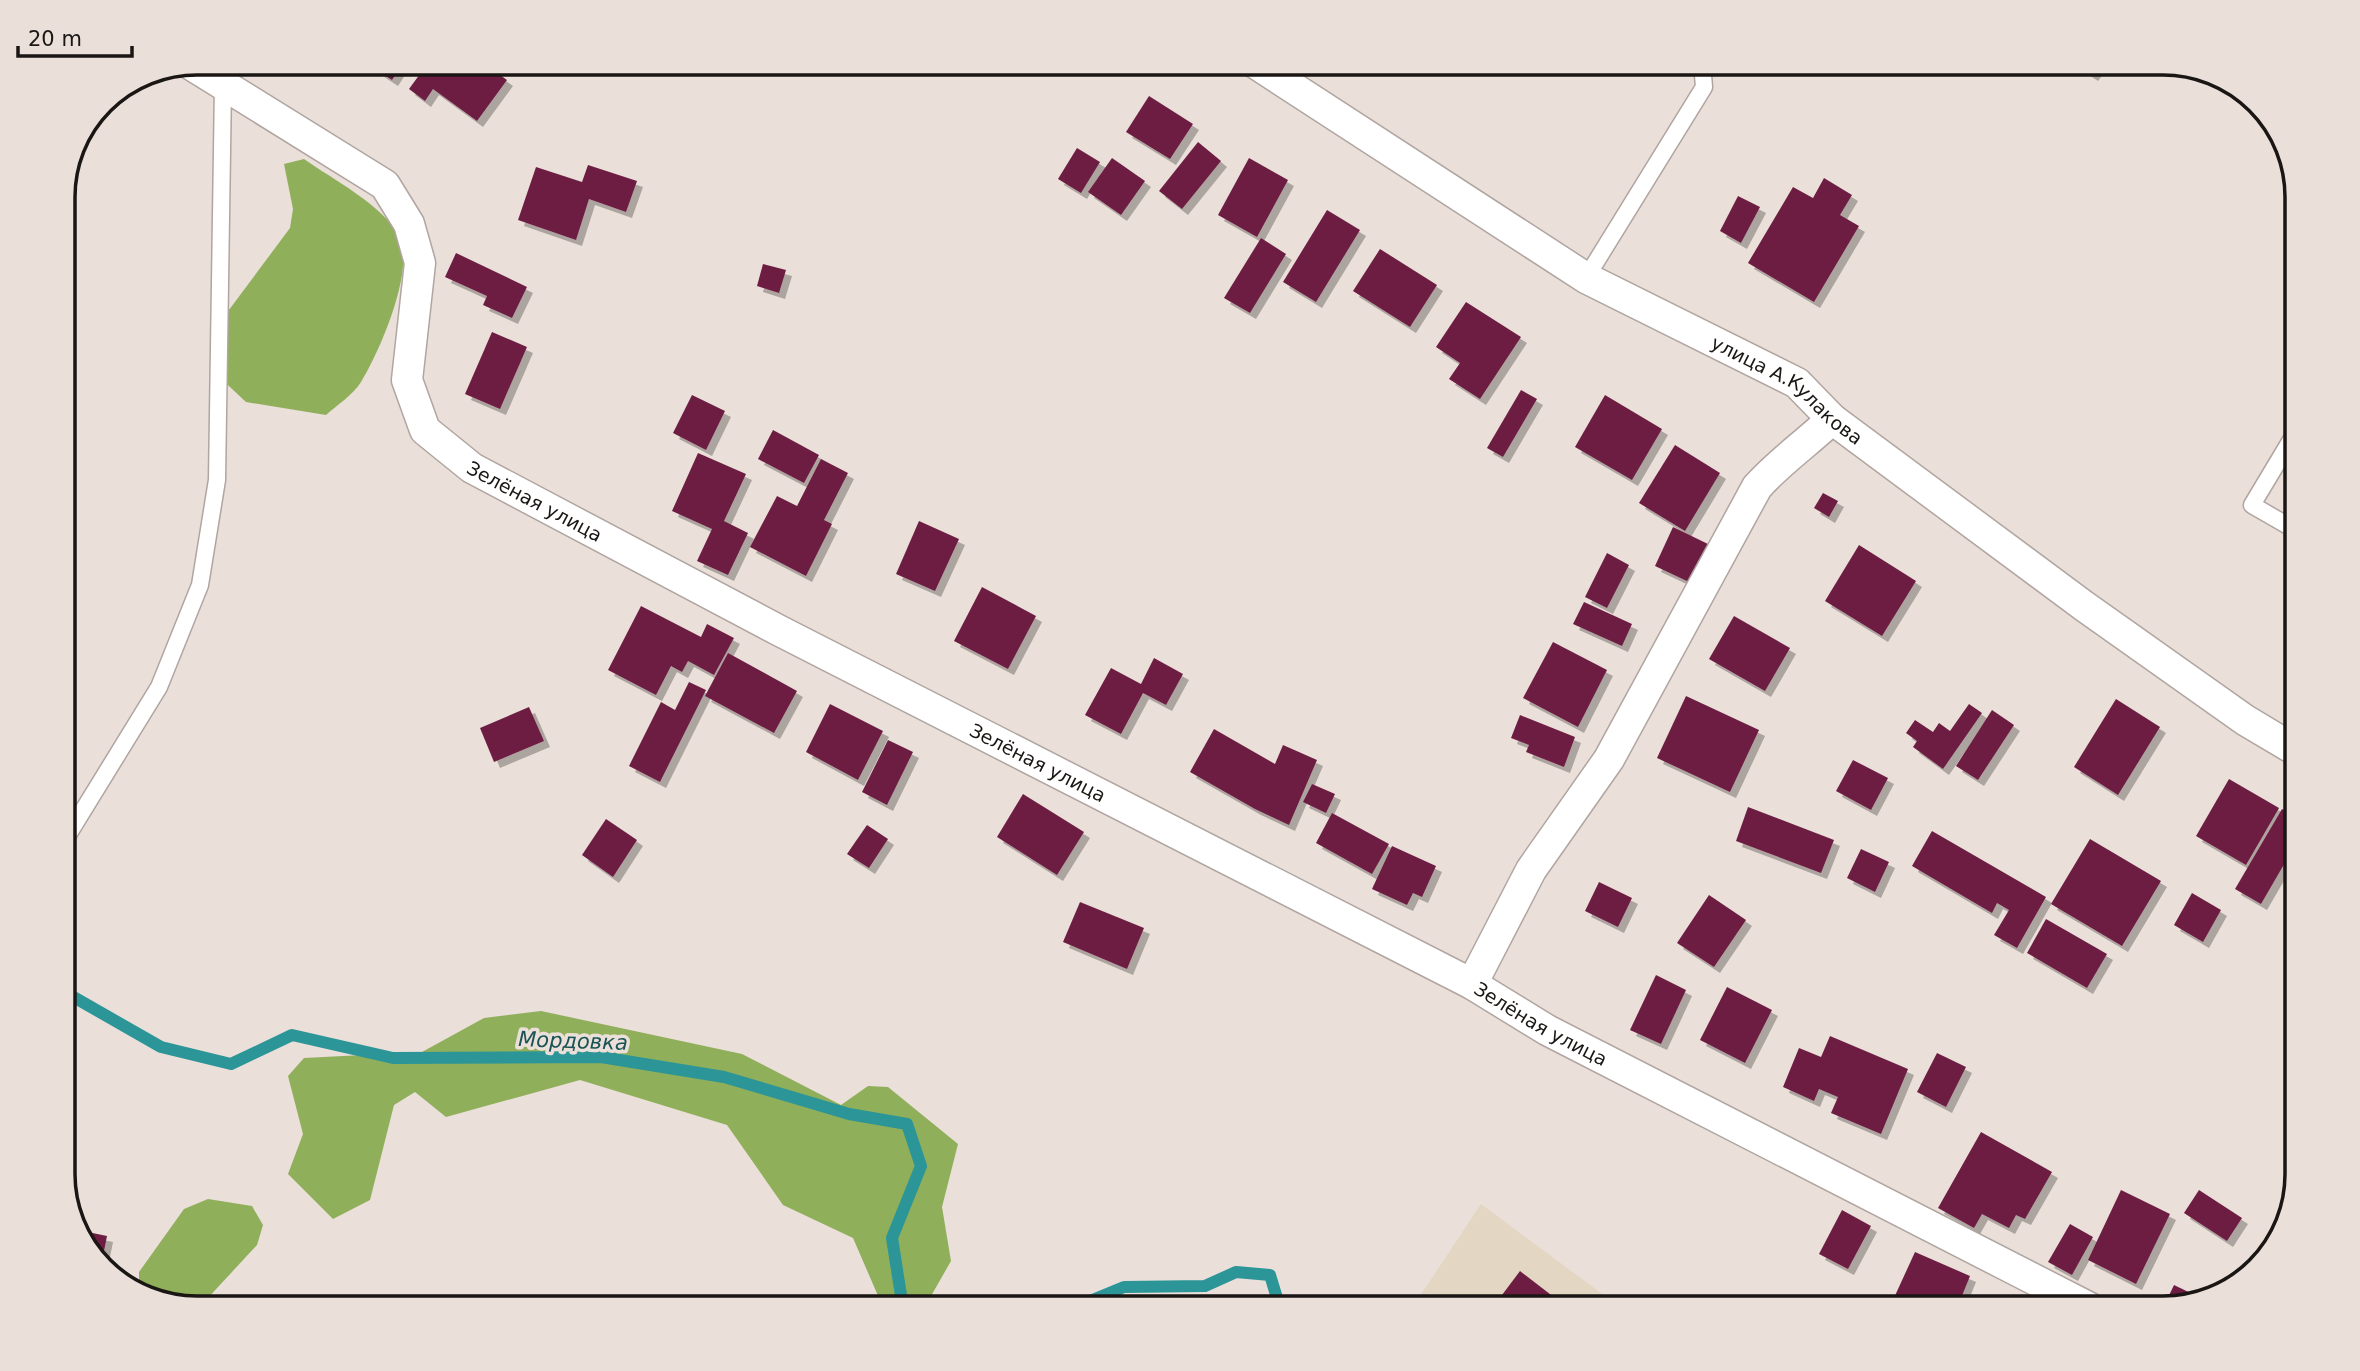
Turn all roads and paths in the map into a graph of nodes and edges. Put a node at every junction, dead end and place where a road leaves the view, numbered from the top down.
1 (206, 75) edge
2 (1273, 75) edge
3 (1703, 75) edge
4 (223, 85) junction
5 (1586, 278) junction
6 (1832, 419) junction
7 (2284, 451) edge
8 (2284, 524) edge
9 (2285, 744) edge
10 (76, 822) edge
11 (1472, 984) junction
12 (2067, 1296) edge

1 - 4 street, Зелёная улица
2 - 5 street, улица А.Кулакова
3 - 5 lane
4 - 10 lane
4 - 11 street, Зелёная улица
5 - 6 street, улица А.Кулакова
6 - 9 street, улица А.Кулакова
6 - 11 street
7 - 8 lane
11 - 12 street, Зелёная улица

